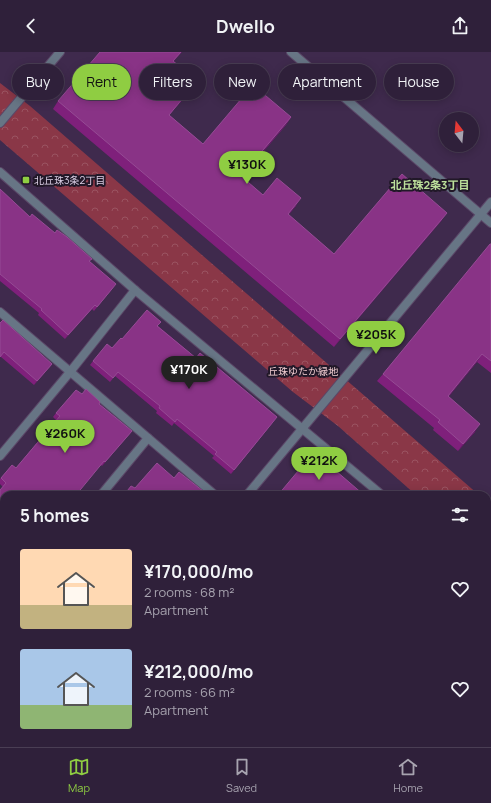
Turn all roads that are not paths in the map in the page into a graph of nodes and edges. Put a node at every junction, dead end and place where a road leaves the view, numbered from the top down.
1 (60, 52) edge
2 (291, 52) edge
3 (0, 123) edge
4 (0, 172) edge
5 (491, 202) edge
6 (481, 214) junction
7 (491, 223) edge
8 (135, 290) junction
9 (0, 312) edge
10 (70, 372) junction
11 (302, 428) junction
12 (148, 438) junction
13 (0, 456) edge
14 (104, 491) edge
15 (211, 491) edge
16 (249, 491) edge
17 (377, 491) edge

1 - 3 street
2 - 6 street
4 - 8 street
5 - 6 street
6 - 7 street
6 - 11 street
8 - 10 street
8 - 11 street
9 - 10 street
10 - 12 street
10 - 13 street
11 - 16 street
11 - 17 street
12 - 14 street
12 - 15 street

